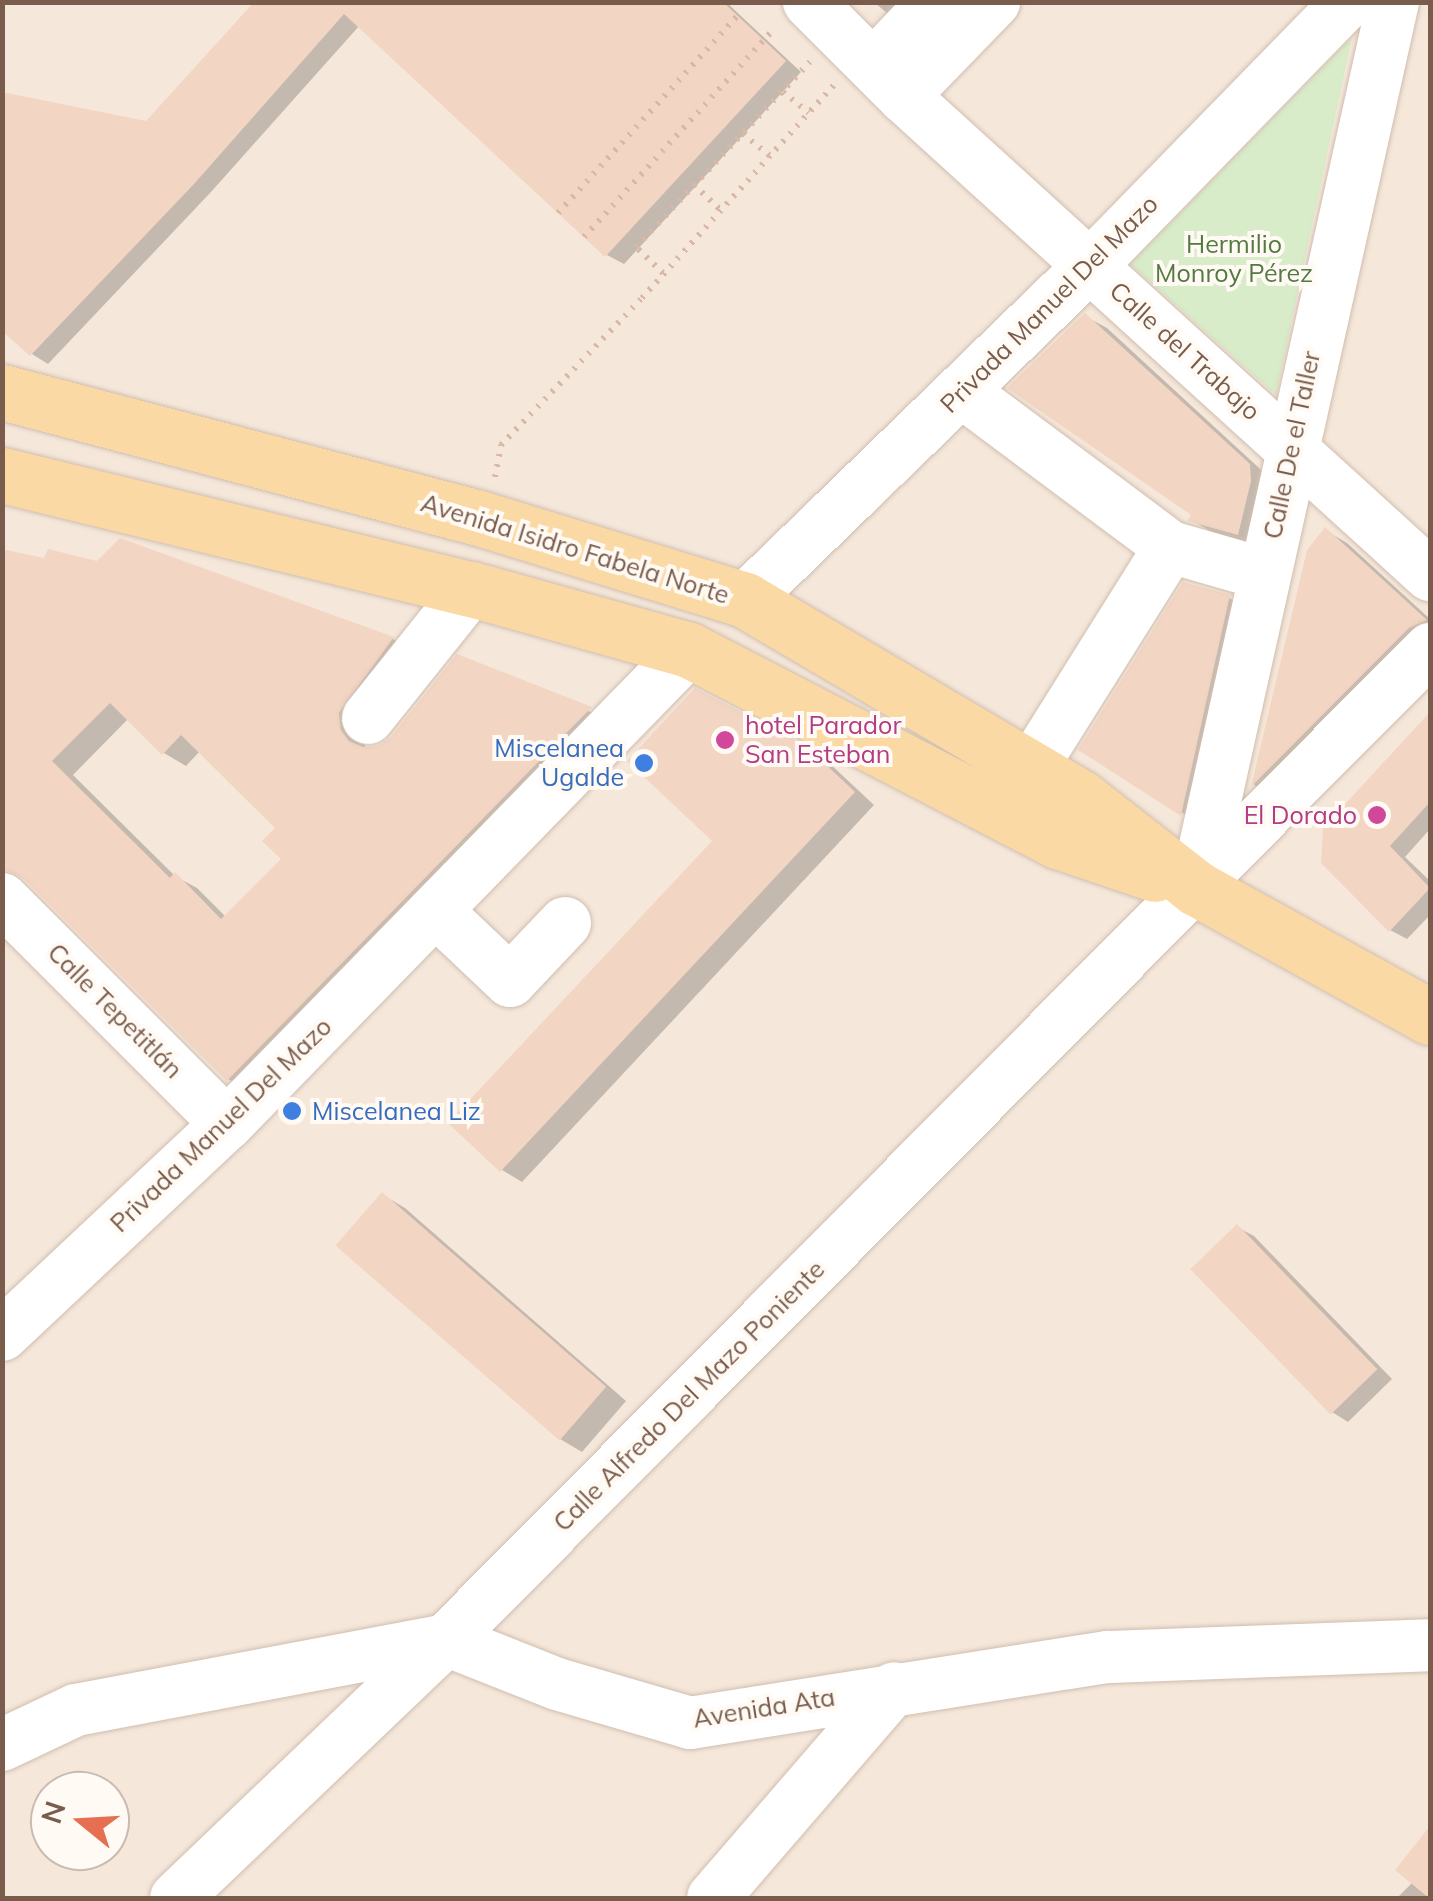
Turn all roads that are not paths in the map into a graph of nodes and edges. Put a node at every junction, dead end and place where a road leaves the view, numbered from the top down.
1 (994, 2) edge
2 (1348, 2) edge
3 (1393, 2) edge
4 (872, 33) edge
5 (1090, 266) junction
6 (961, 390) junction
7 (2, 392) edge
8 (1291, 446) junction
9 (2, 474) edge
10 (481, 519) junction
11 (1170, 547) junction
12 (1264, 574) junction
13 (1430, 574) edge
14 (464, 588) junction
15 (745, 600) junction
16 (1430, 648) edge
17 (689, 650) junction
18 (368, 718) dead end
19 (1032, 768) junction
20 (1196, 888) junction
21 (2, 899) edge
22 (436, 912) junction
23 (565, 923) dead end
24 (1430, 1017) edge
25 (227, 1124) junction
26 (2, 1335) edge
27 (446, 1640) junction
28 (1430, 1645) edge
29 (894, 1688) junction
30 (2, 1745) edge
31 (176, 1898) edge
32 (713, 1898) edge

1 - 4 street
2 - 5 street, Privada Manuel Del Mazo
3 - 8 street, Calle De el Taller
4 - 5 street, Calle del Trabajo
5 - 6 street, Privada Manuel Del Mazo
5 - 8 street, Calle del Trabajo
6 - 11 street
6 - 15 street, Privada Manuel Del Mazo
7 - 10 main road, Avenida Isidro Fabela Norte
8 - 12 street, Calle De el Taller
8 - 13 street, Calle del Trabajo
9 - 14 main road, Avenida Isidro Fabela Norte
10 - 14 main road
10 - 15 main road, Avenida Isidro Fabela Norte
11 - 12 street
11 - 19 street
12 - 20 street, Calle De el Taller
14 - 17 main road, Avenida Isidro Fabela Norte
14 - 18 street
15 - 19 main road, Avenida Isidro Fabela Norte
16 - 20 street, Calle Alfredo Del Mazo Poniente
17 - 20 main road, Avenida Isidro Fabela Norte
17 - 22 street, Privada Manuel Del Mazo
19 - 20 main road, Avenida Isidro Fabela Norte
20 - 24 main road, Avenida Isidro Fabela Norte
20 - 27 street, Calle Alfredo Del Mazo Poniente
21 - 25 street, Calle Tepetitlán
22 - 23 street
22 - 25 street, Privada Manuel Del Mazo
25 - 26 street, Privada Manuel Del Mazo
27 - 29 street, Avenida Ata
27 - 30 street
27 - 31 street, Calle Alfredo Del Mazo Poniente
28 - 29 street, Avenida Ata
29 - 32 street

